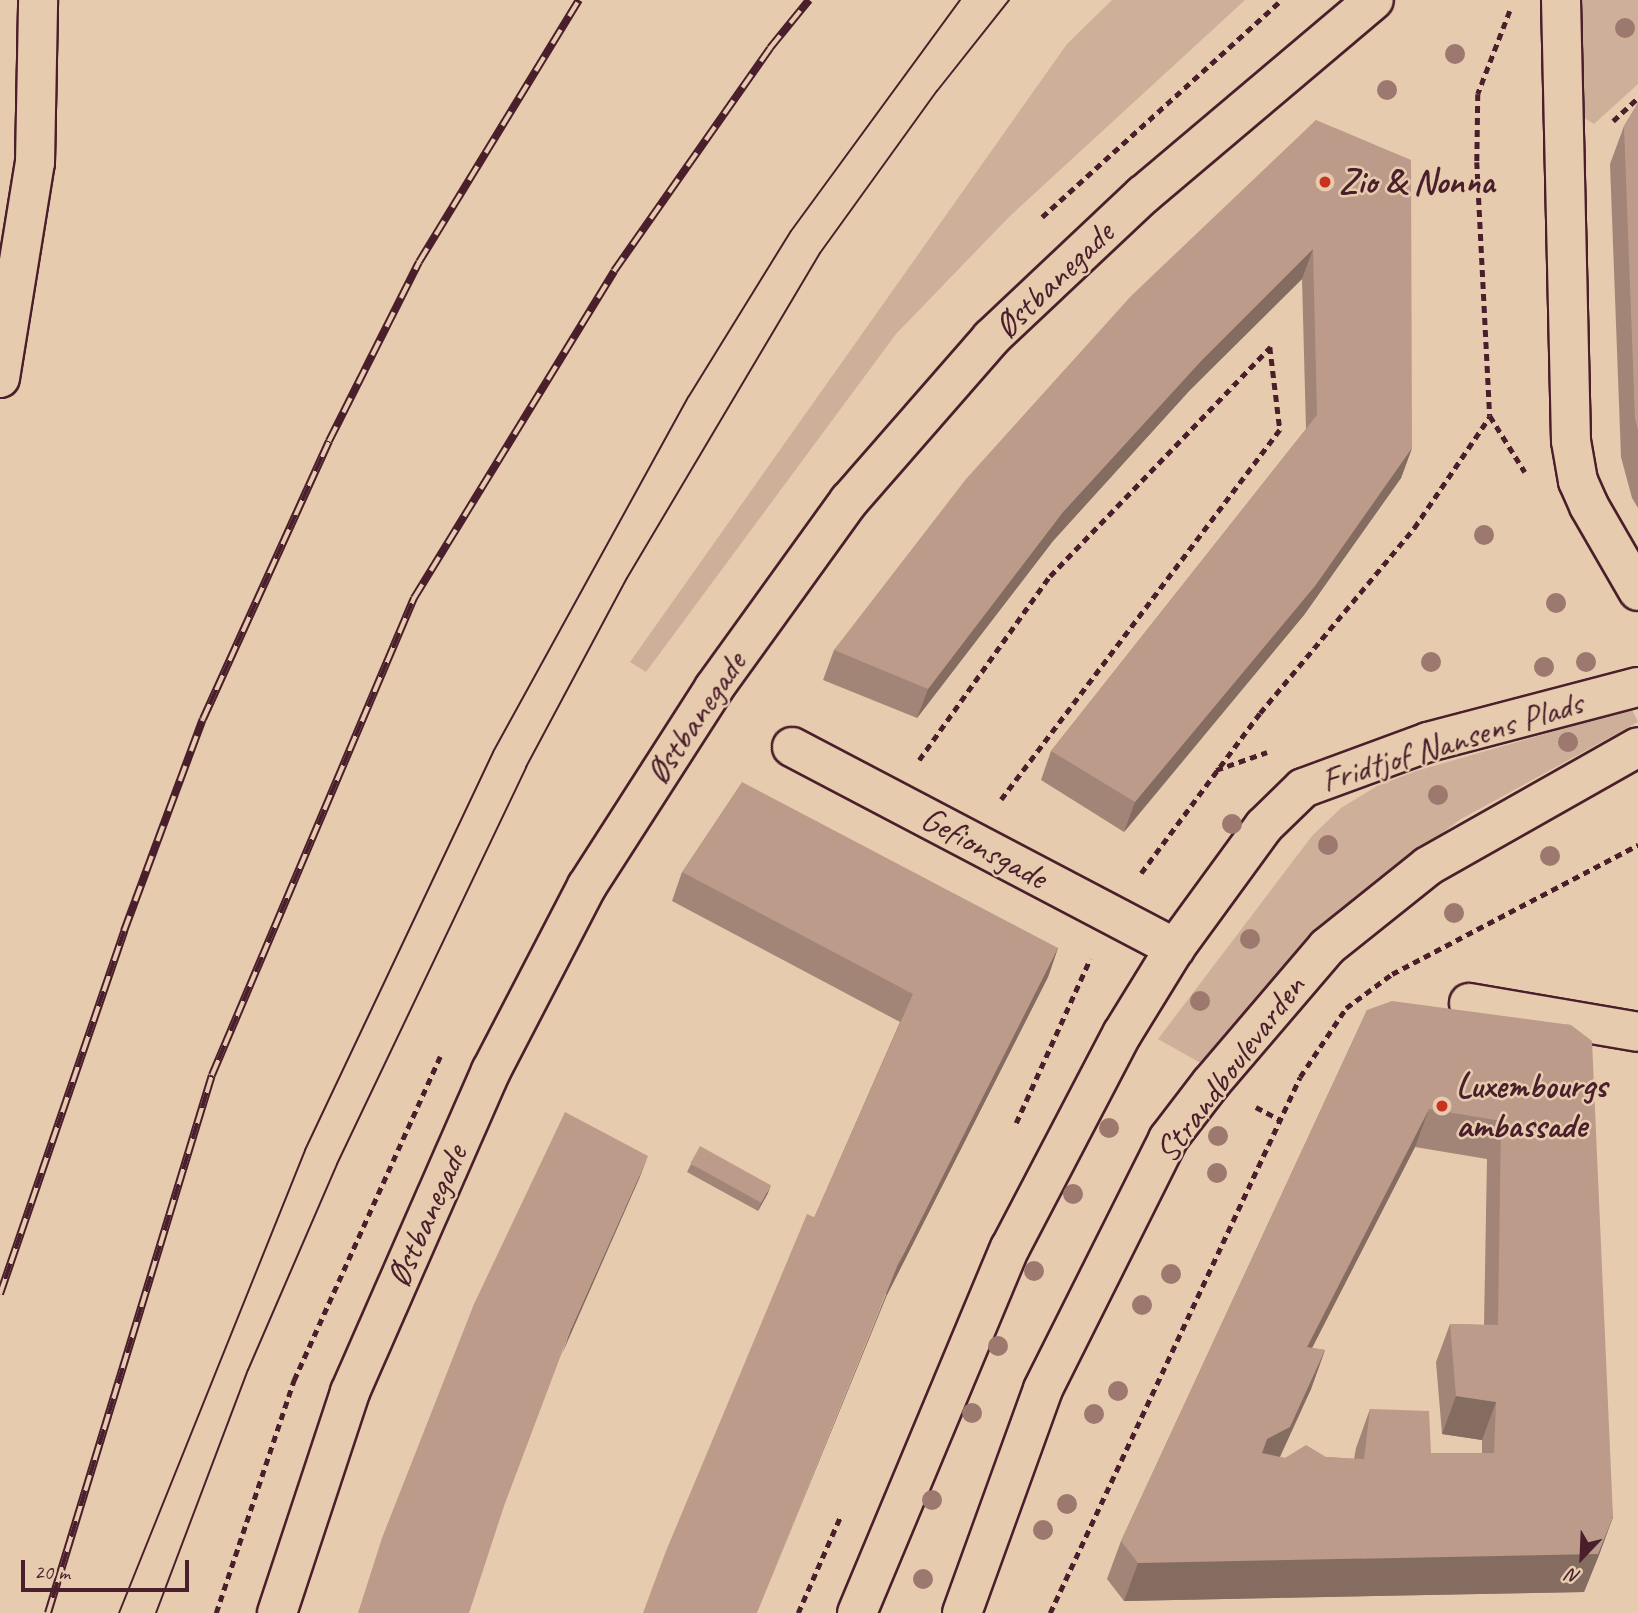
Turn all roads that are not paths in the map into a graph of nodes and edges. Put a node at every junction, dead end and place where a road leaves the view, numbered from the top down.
1 (38, 0) edge
2 (1374, 0) edge
3 (1561, 0) edge
4 (0, 378) edge
5 (1638, 591) edge
6 (1638, 687) edge
7 (792, 747) dead end
8 (1638, 747) edge
9 (1175, 948) junction
10 (1469, 1003) dead end
11 (1638, 1032) edge
12 (276, 1613) edge
13 (857, 1613) edge
14 (962, 1613) edge

1 - 4 street
2 - 12 street, Østbanegade
3 - 5 street
6 - 9 street, Fridtjof Nansens Plads
7 - 9 street, Gefionsgade
8 - 14 street, Strandboulevarden
9 - 13 street
10 - 11 street

